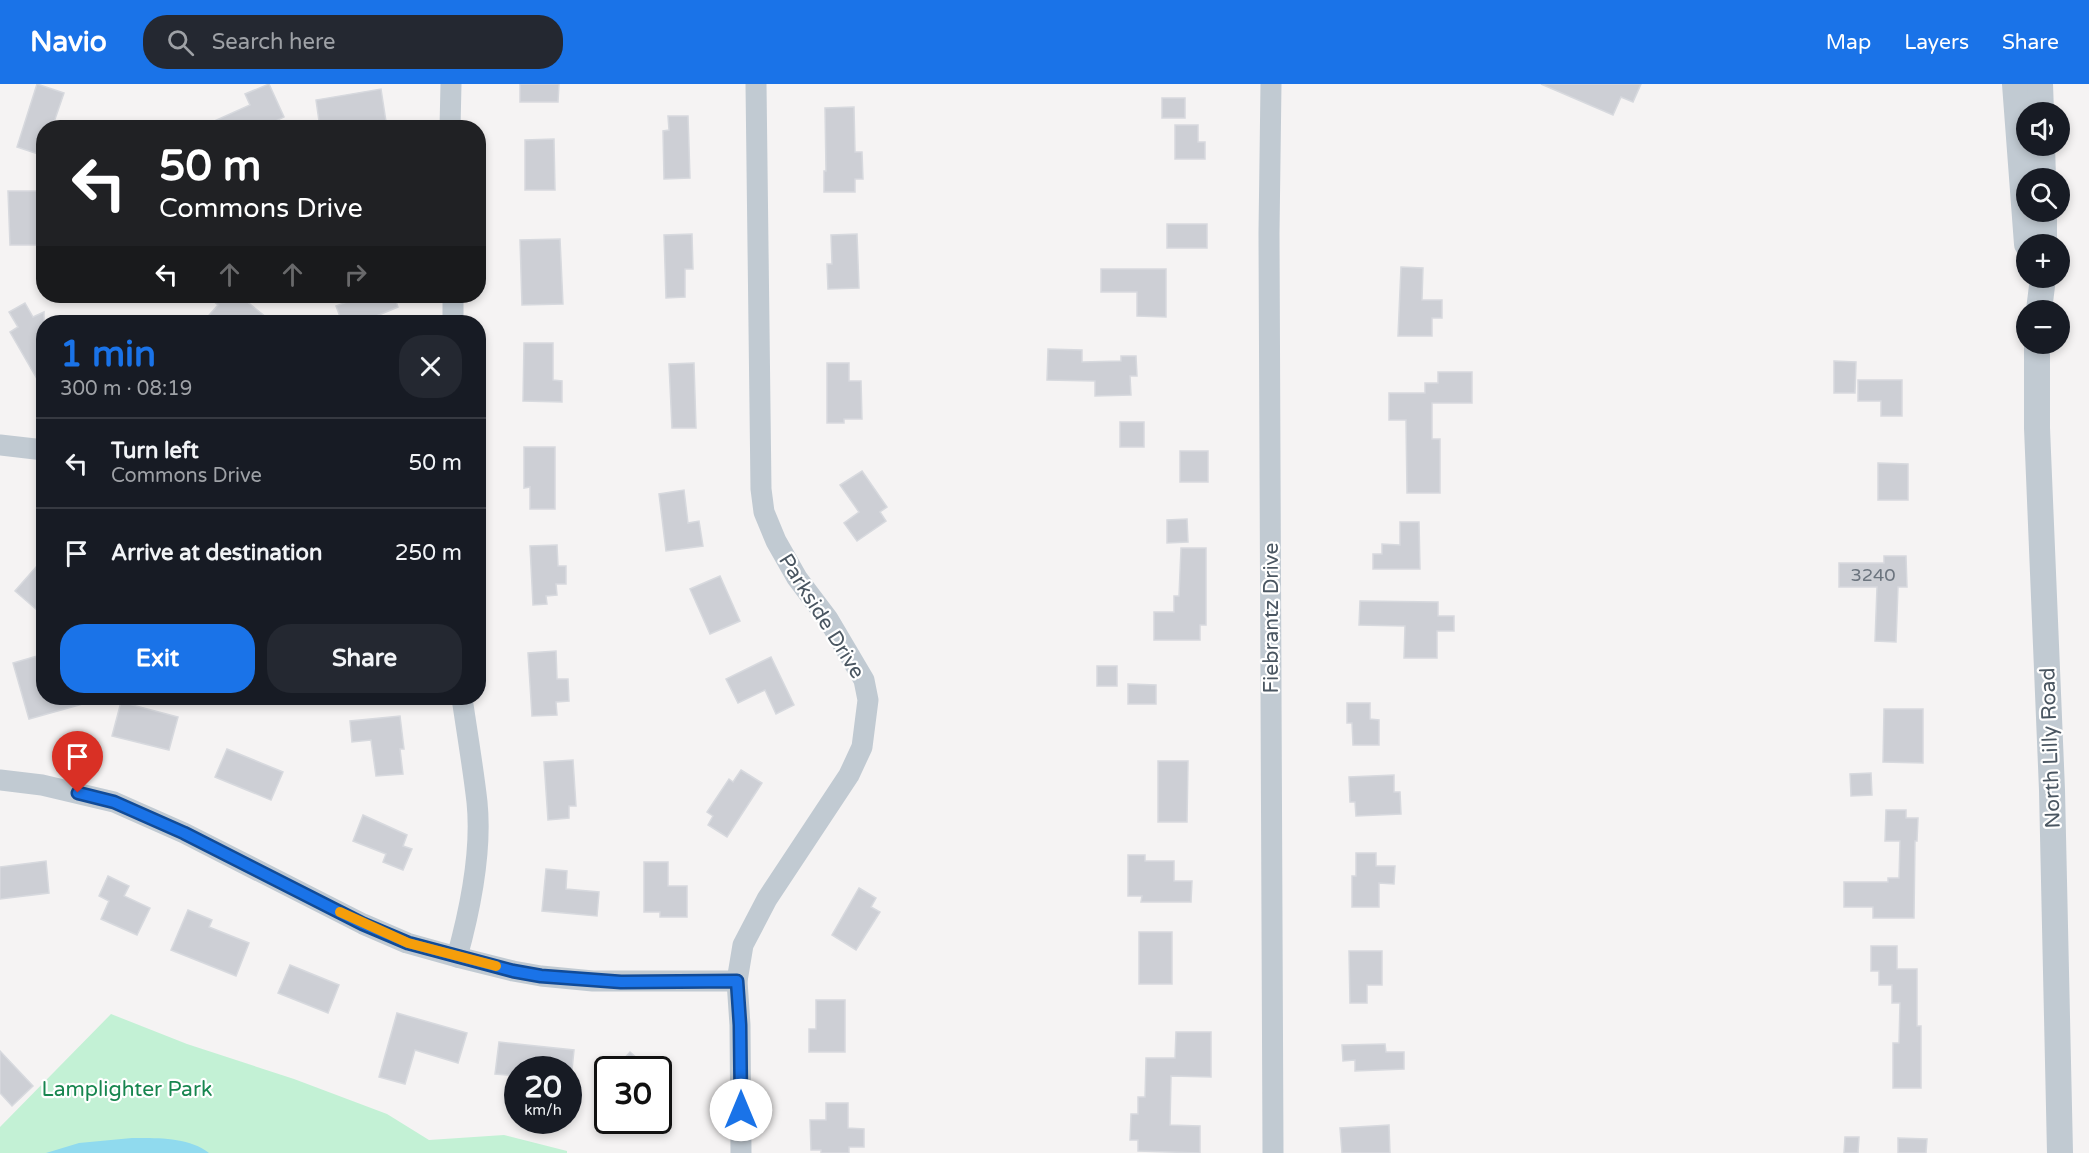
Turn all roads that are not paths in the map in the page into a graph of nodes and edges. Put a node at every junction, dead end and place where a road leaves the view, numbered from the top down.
1 (451, 84) edge
2 (756, 84) edge
3 (1271, 84) edge
4 (2015, 84) edge
5 (2040, 84) edge
6 (2041, 102) edge
7 (450, 120) edge
8 (2026, 234) edge
9 (2037, 354) edge
10 (0, 445) edge
11 (36, 449) edge
12 (463, 705) edge
13 (0, 780) edge
14 (457, 957) junction
15 (737, 981) junction
16 (741, 1153) edge
17 (1273, 1153) edge
18 (2060, 1153) edge

1 - 7 street
2 - 15 street, Parkside Drive
3 - 17 street, Fiebrantz Drive
4 - 8 street
5 - 6 street
9 - 18 street, North Lilly Road
10 - 11 street
12 - 14 street
13 - 14 street
14 - 15 street
15 - 16 street, Parkside Drive

